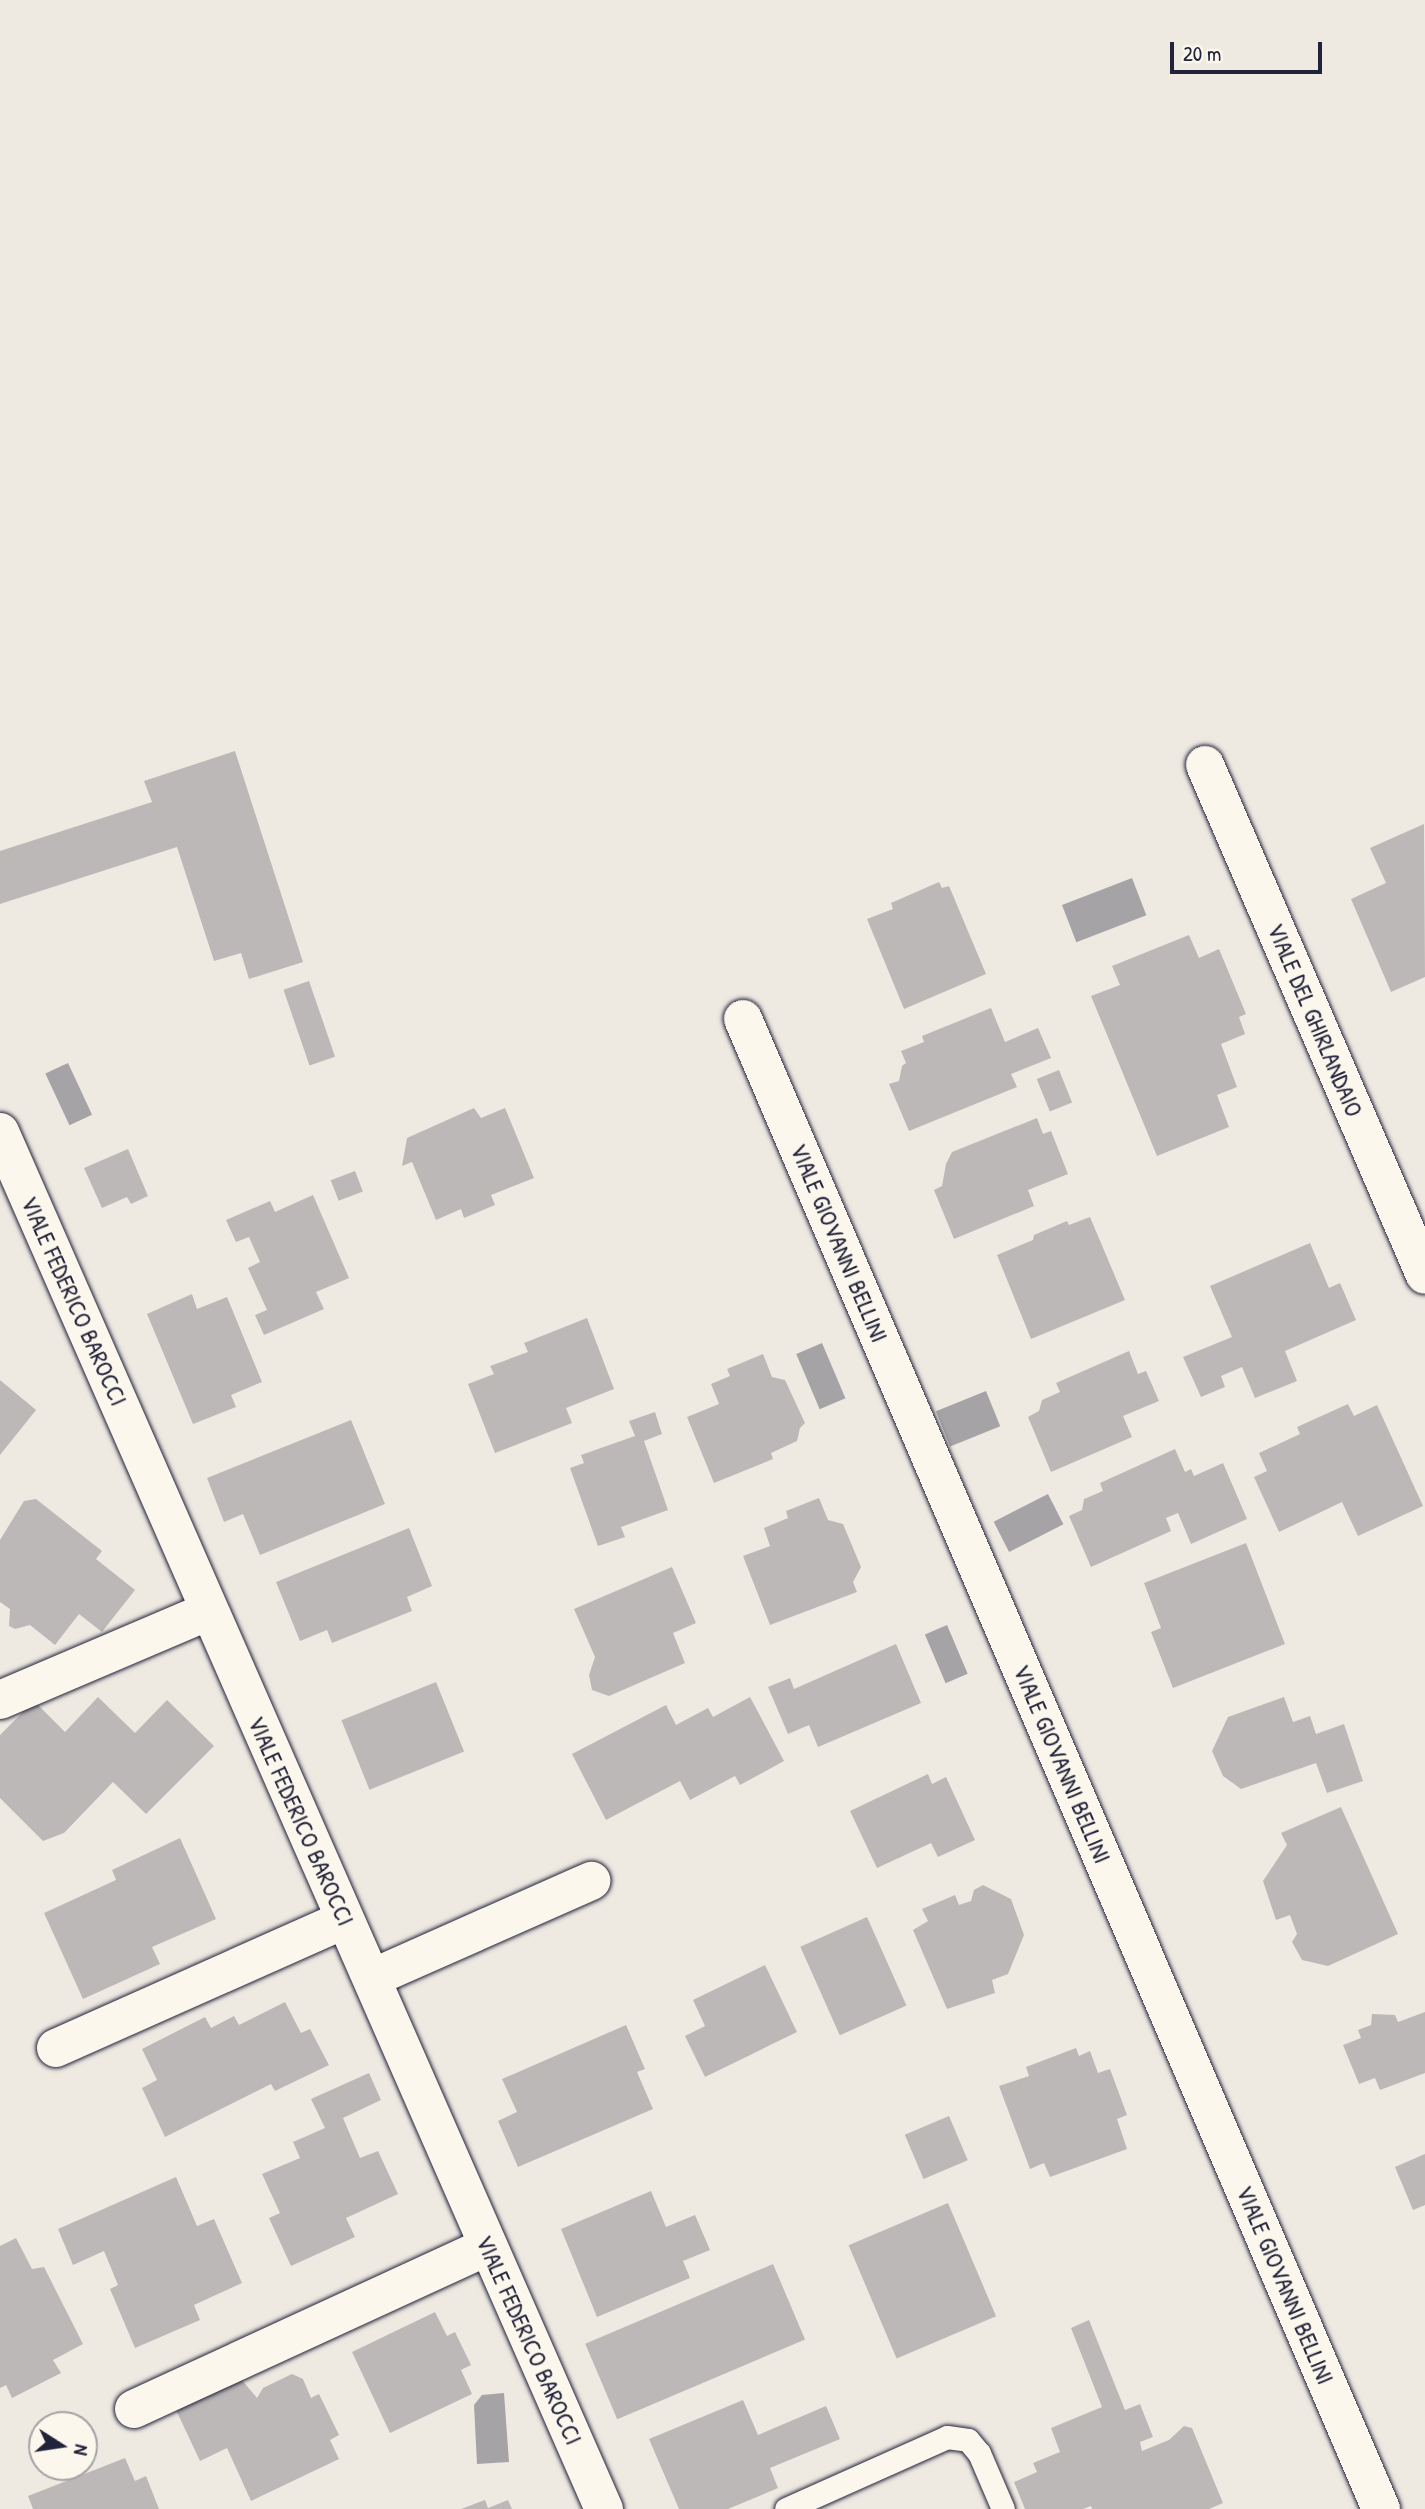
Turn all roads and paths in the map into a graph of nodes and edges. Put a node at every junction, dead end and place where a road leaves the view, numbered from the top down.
1 (1205, 765) dead end
2 (743, 1019) dead end
3 (0, 1132) edge
4 (1425, 1275) edge
5 (209, 1611) junction
6 (0, 1700) edge
7 (591, 1881) dead end
8 (344, 1920) junction
9 (372, 1978) junction
10 (56, 2048) dead end
11 (487, 2247) junction
12 (134, 2409) dead end
13 (604, 2509) edge
14 (786, 2509) edge
15 (1003, 2509) edge
16 (1381, 2509) edge

1 - 4 street, VIALE DEL GHIRLANDAIO
2 - 16 street, VIALE GIOVANNI BELLINI
3 - 5 street, VIALE FEDERICO BAROCCI
5 - 6 street
5 - 8 street, VIALE FEDERICO BAROCCI
7 - 9 street
8 - 9 street, VIALE FEDERICO BAROCCI
8 - 10 street
9 - 11 street, VIALE FEDERICO BAROCCI
11 - 12 street
11 - 13 street, VIALE FEDERICO BAROCCI
14 - 15 lane

